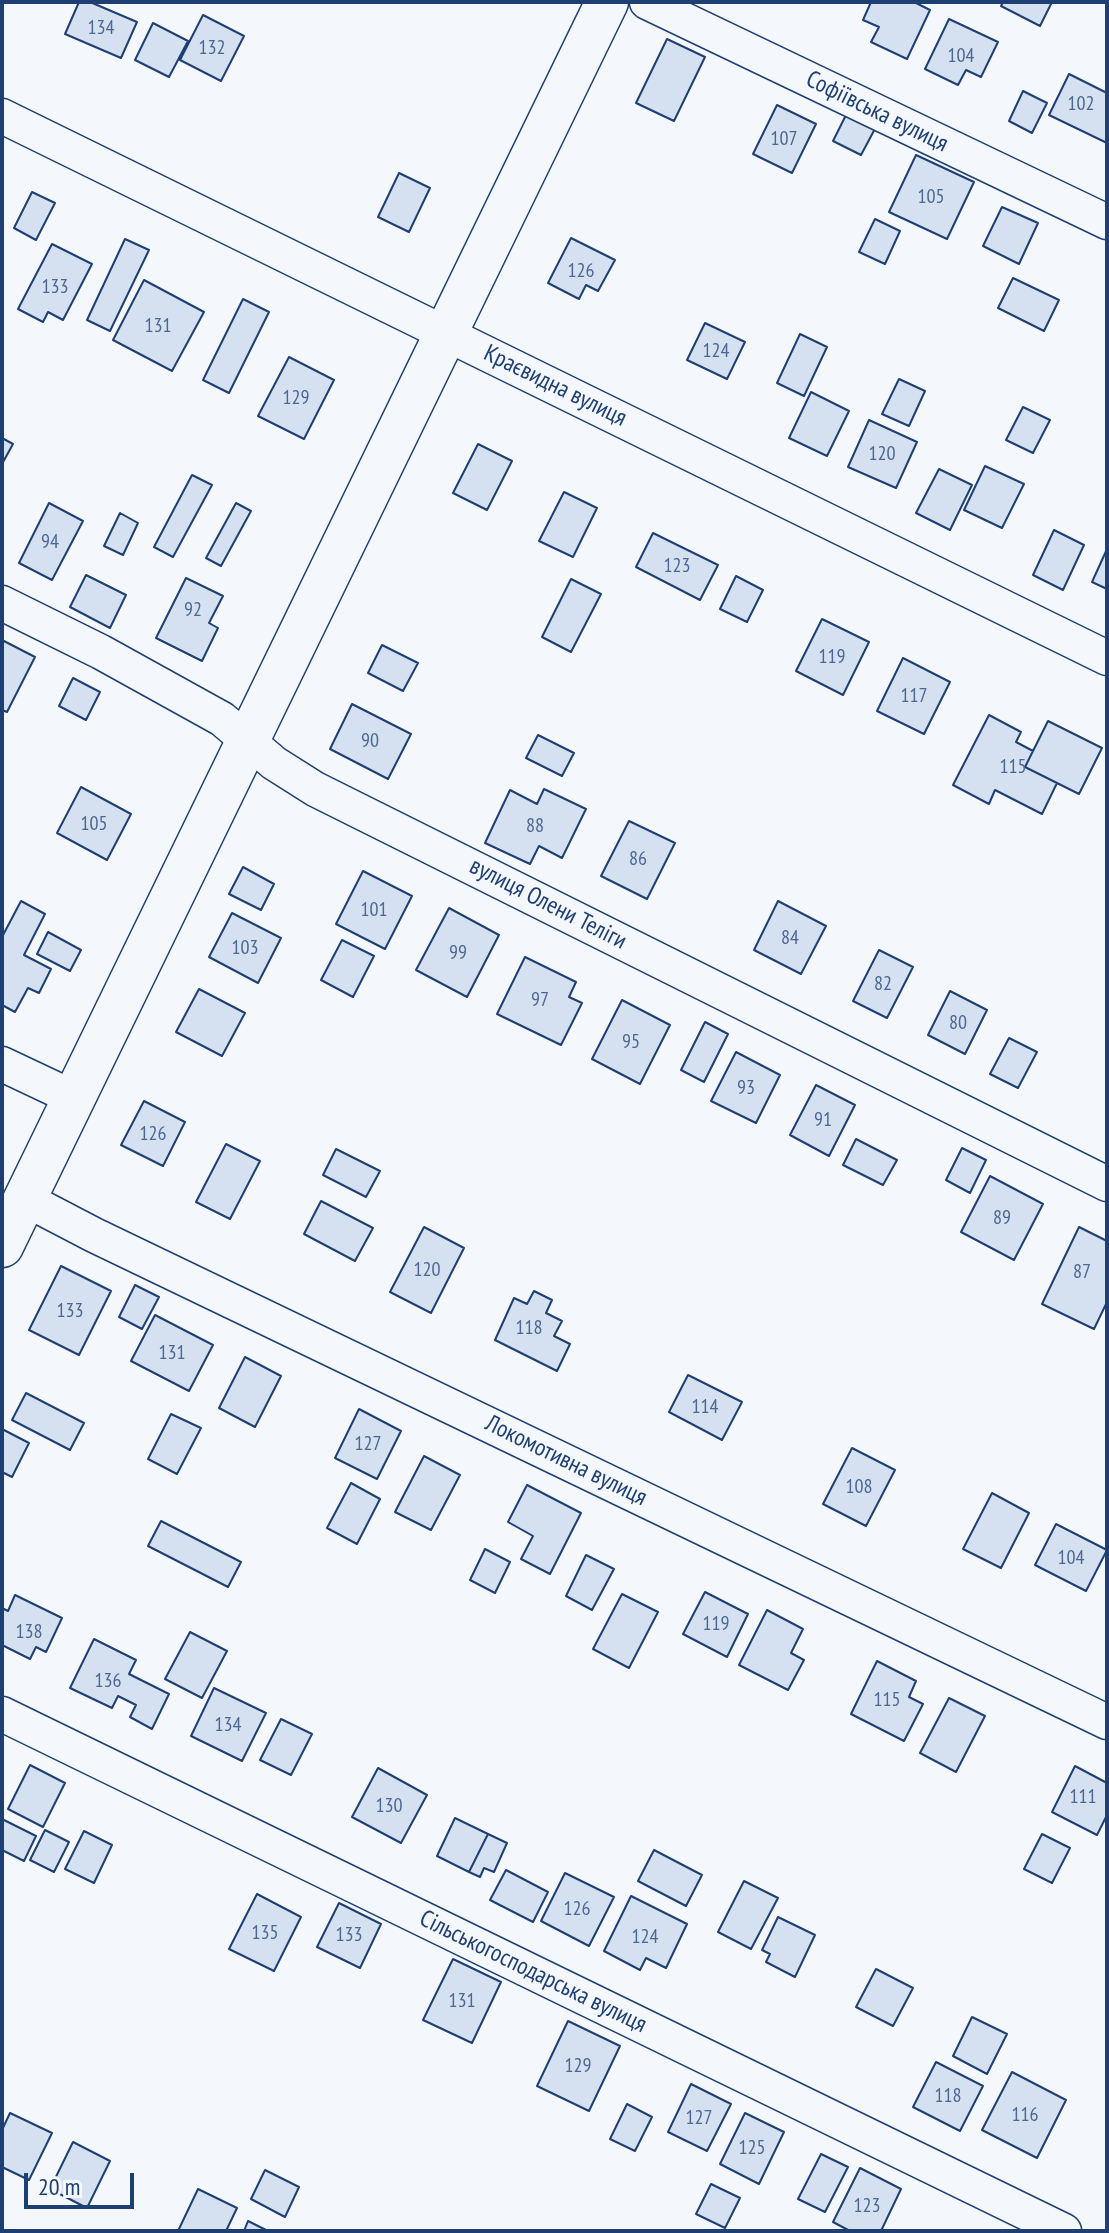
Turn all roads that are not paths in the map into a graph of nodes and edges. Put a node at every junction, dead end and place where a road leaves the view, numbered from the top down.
1 (607, 2) edge
2 (647, 2) edge
3 (2, 116) edge
4 (1107, 222) edge
5 (446, 333) junction
6 (2, 603) edge
7 (1107, 658) edge
8 (248, 739) junction
9 (2, 1064) edge
10 (74, 1098) junction
11 (1107, 1184) edge
12 (25, 1199) junction
13 (2, 1246) edge
14 (2, 1714) edge
15 (1107, 1722) edge
16 (1064, 2231) edge

1 - 5 street
2 - 4 street, Софіївська вулиця
3 - 5 street, Краєвидна вулиця
5 - 7 street, Краєвидна вулиця
5 - 8 street
6 - 8 street, вулиця Олени Теліги
8 - 10 street
8 - 11 street, вулиця Олени Теліги
9 - 10 street
10 - 12 street
12 - 13 street
12 - 15 street, Локомотивна вулиця
14 - 16 street, Сільськогосподарська вулиця

